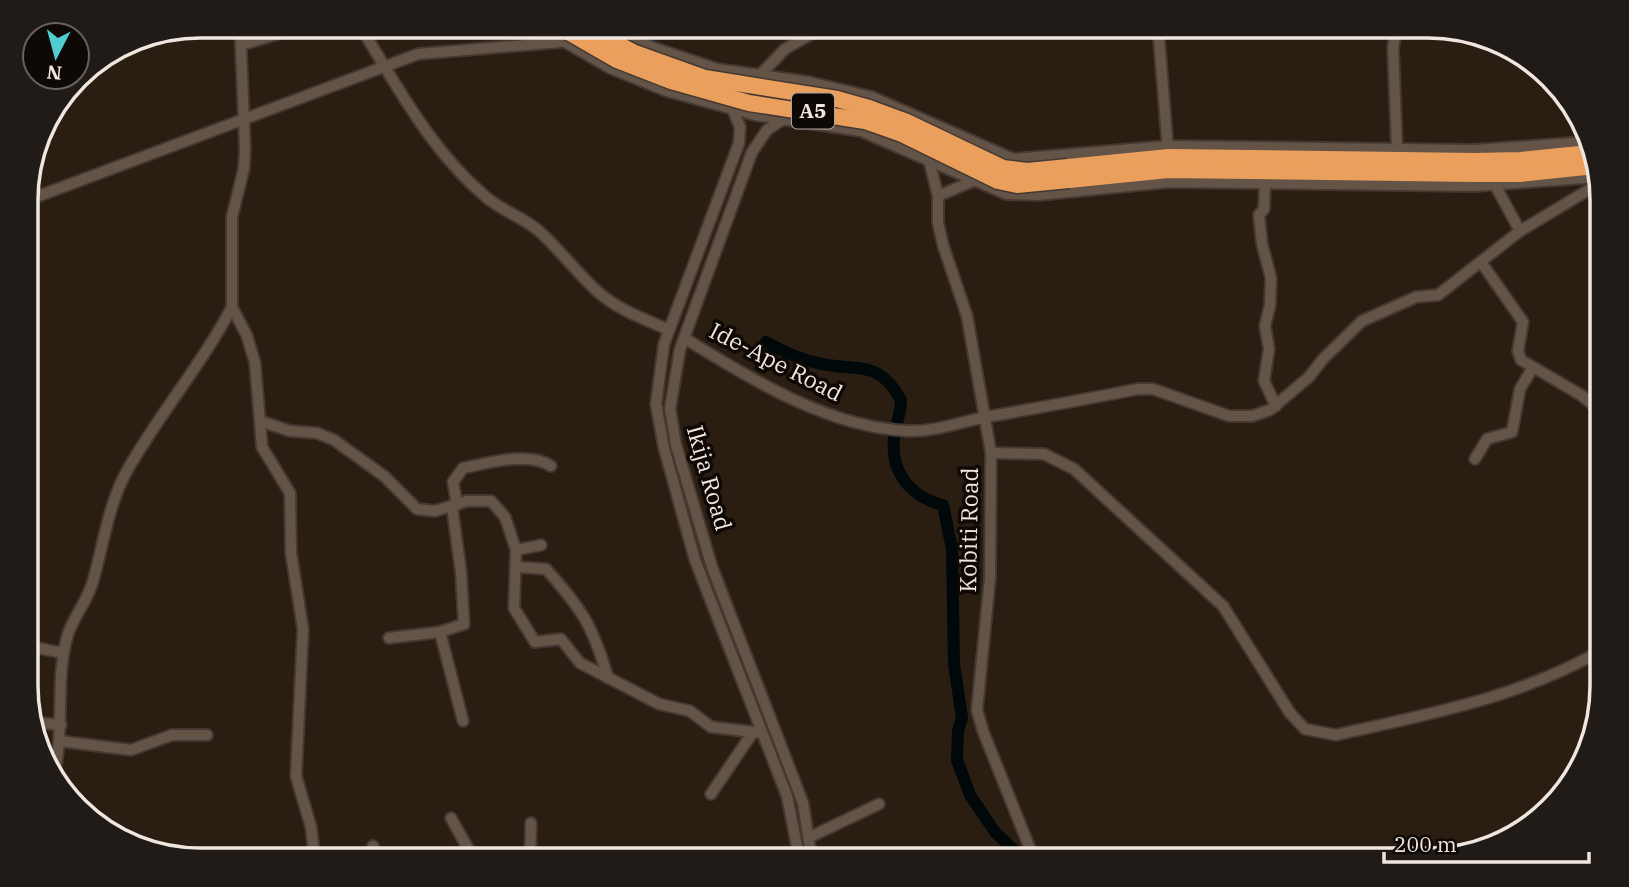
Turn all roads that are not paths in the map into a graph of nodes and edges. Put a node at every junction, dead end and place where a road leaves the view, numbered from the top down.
1 (240, 38) edge
2 (264, 38) edge
3 (367, 38) edge
4 (530, 38) edge
5 (567, 38) edge
6 (569, 38) edge
7 (607, 38) edge
8 (637, 38) edge
9 (804, 38) edge
10 (1159, 38) edge
11 (1395, 38) edge
12 (240, 45) junction
13 (385, 67) junction
14 (759, 76) junction
15 (833, 87) junction
16 (733, 110) junction
17 (785, 118) junction
18 (242, 120) junction
19 (826, 123) junction
20 (1579, 143) edge
21 (1397, 149) junction
22 (1583, 154) edge
23 (929, 160) junction
24 (1168, 164) junction
25 (1587, 167) edge
26 (1069, 173) junction
27 (1589, 178) edge
28 (974, 181) junction
29 (1265, 181) junction
30 (1495, 185) junction
31 (1589, 189) edge
32 (39, 196) edge
33 (938, 196) junction
34 (1520, 231) junction
35 (1482, 262) junction
36 (232, 307) junction
37 (669, 330) junction
38 (684, 338) junction
39 (1532, 369) junction
40 (1590, 402) edge
41 (1276, 406) junction
42 (984, 418) junction
43 (260, 421) junction
44 (991, 453) junction
45 (1475, 459) dead end
46 (551, 466) dead end
47 (454, 506) junction
48 (541, 545) dead end
49 (516, 550) junction
50 (516, 567) junction
51 (440, 632) junction
52 (389, 638) dead end
53 (38, 648) edge
54 (63, 653) junction
55 (1590, 656) edge
56 (608, 678) junction
57 (463, 721) dead end
58 (43, 723) edge
59 (61, 726) junction
60 (757, 733) junction
61 (207, 735) dead end
62 (59, 741) junction
63 (56, 759) edge
64 (711, 794) dead end
65 (879, 804) dead end
66 (452, 818) dead end
67 (531, 822) dead end
68 (810, 837) junction
69 (314, 848) edge
70 (468, 848) edge
71 (530, 848) edge
72 (797, 848) edge
73 (811, 848) edge
74 (1030, 848) edge

1 - 12 street
2 - 12 street
3 - 13 street
4 - 13 street
5 - 16 street
6 - 26 highway, A5, bridge
7 - 26 highway, A5, bridge
8 - 14 street
9 - 14 street
10 - 24 street
11 - 21 street
12 - 18 street
13 - 18 street
13 - 37 street
14 - 15 street
15 - 19 street
15 - 24 street
16 - 17 street
16 - 37 street, Ikija Road
17 - 19 street
17 - 38 street, Ikija Road
18 - 32 street
18 - 36 street
19 - 23 street
20 - 21 street
21 - 24 street
22 - 24 highway, A5
23 - 28 street
23 - 33 street, Kobiti Road
24 - 25 highway, A5
24 - 26 highway, A5
24 - 28 street
24 - 29 street
27 - 30 street
28 - 33 street
29 - 30 street
29 - 41 street
30 - 34 street
31 - 34 street
33 - 42 street, Kobiti Road
34 - 35 street
35 - 39 street
35 - 41 street
36 - 43 street
36 - 54 street
37 - 60 street, Ikija Road
38 - 42 street, Ide-Ape Road
38 - 68 street, Ikija Road
39 - 40 street
39 - 45 street
41 - 42 street, Ide-Ape Road
42 - 44 street, Kobiti Road
43 - 47 street
43 - 69 street
44 - 55 street
44 - 74 street, Kobiti Road
46 - 47 street
47 - 49 street
47 - 51 street
48 - 49 street
49 - 50 street
50 - 56 street
50 - 56 street
51 - 52 street
51 - 57 street
53 - 54 street
54 - 59 street
56 - 60 street
58 - 59 street
59 - 62 street
60 - 64 street
60 - 72 street, Ikija Road
61 - 62 street
62 - 63 street
65 - 68 street
66 - 70 street
67 - 71 street
68 - 73 street, Ikija Road

